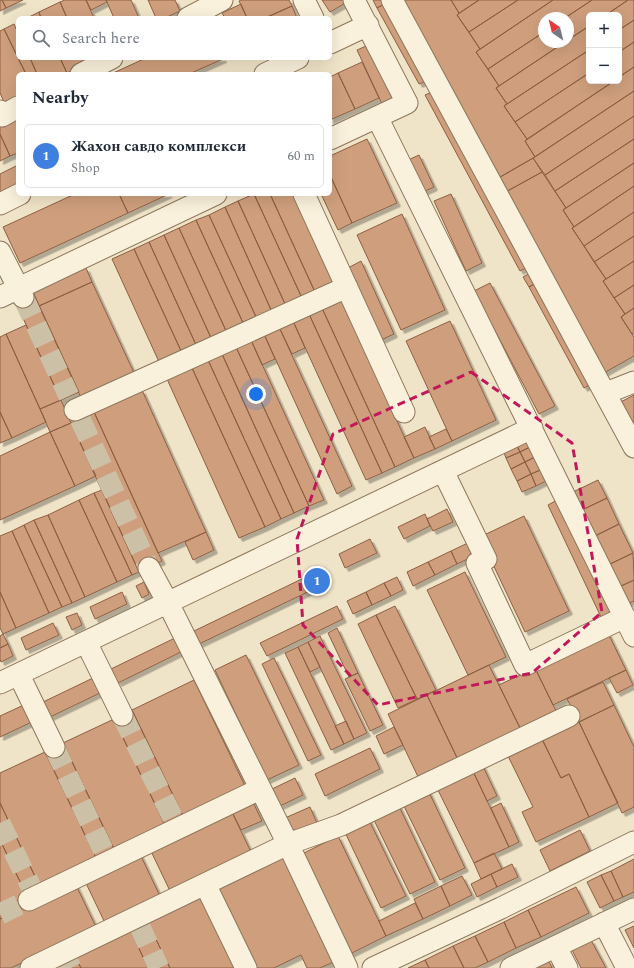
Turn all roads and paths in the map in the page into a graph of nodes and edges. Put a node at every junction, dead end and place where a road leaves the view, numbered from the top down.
1 (222, 0) edge
2 (304, 0) edge
3 (354, 0) edge
4 (392, 0) edge
5 (192, 16) edge
6 (312, 16) edge
7 (368, 25) junction
8 (332, 41) edge
9 (108, 60) edge
10 (294, 60) edge
11 (86, 72) edge
12 (269, 72) edge
13 (16, 108) edge
14 (0, 111) edge
15 (377, 117) junction
16 (332, 138) edge
17 (16, 196) edge
18 (212, 196) edge
19 (305, 196) edge
20 (0, 204) edge
21 (0, 252) edge
22 (347, 287) junction
23 (21, 293) junction
24 (0, 297) edge
25 (634, 382) edge
26 (606, 393) junction
27 (75, 408) dead end
28 (404, 412) dead end
29 (532, 428) junction
30 (634, 447) edge
31 (443, 471) junction
32 (149, 568) tunnel mouth
33 (168, 603) junction
34 (630, 626) edge
35 (86, 642) junction
36 (19, 675) junction
37 (0, 683) edge
38 (122, 715) tunnel mouth
39 (569, 716) dead end
40 (54, 748) tunnel mouth
41 (260, 789) junction
42 (634, 842) edge
43 (288, 844) junction
44 (205, 884) junction
45 (33, 897) tunnel mouth
46 (634, 908) edge
47 (604, 923) junction
48 (556, 947) junction
49 (514, 967) edge
50 (31, 968) edge
51 (246, 968) edge
52 (347, 968) edge
53 (372, 968) edge
54 (567, 968) edge
55 (627, 968) edge

1 - 5 lane
2 - 6 lane
3 - 7 lane
4 - 26 lane
7 - 8 lane
7 - 15 lane
9 - 11 lane
10 - 12 lane
13 - 14 lane
15 - 16 lane
15 - 29 lane
17 - 20 lane
18 - 23 lane
19 - 22 lane
21 - 23 lane
22 - 27 lane
22 - 28 lane
23 - 24 lane
25 - 26 lane
26 - 30 lane
29 - 31 lane
29 - 34 lane
31 - 33 lane
31 - 34 lane
32 - 33 lane
33 - 35 lane
33 - 41 lane
35 - 36 lane
35 - 38 lane
36 - 37 lane
36 - 40 lane
39 - 43 lane
41 - 43 lane
41 - 45 lane
42 - 53 lane
43 - 44 lane
43 - 52 lane
44 - 50 lane
44 - 51 lane
46 - 47 lane
47 - 48 lane
47 - 55 lane
48 - 49 lane
48 - 54 lane

